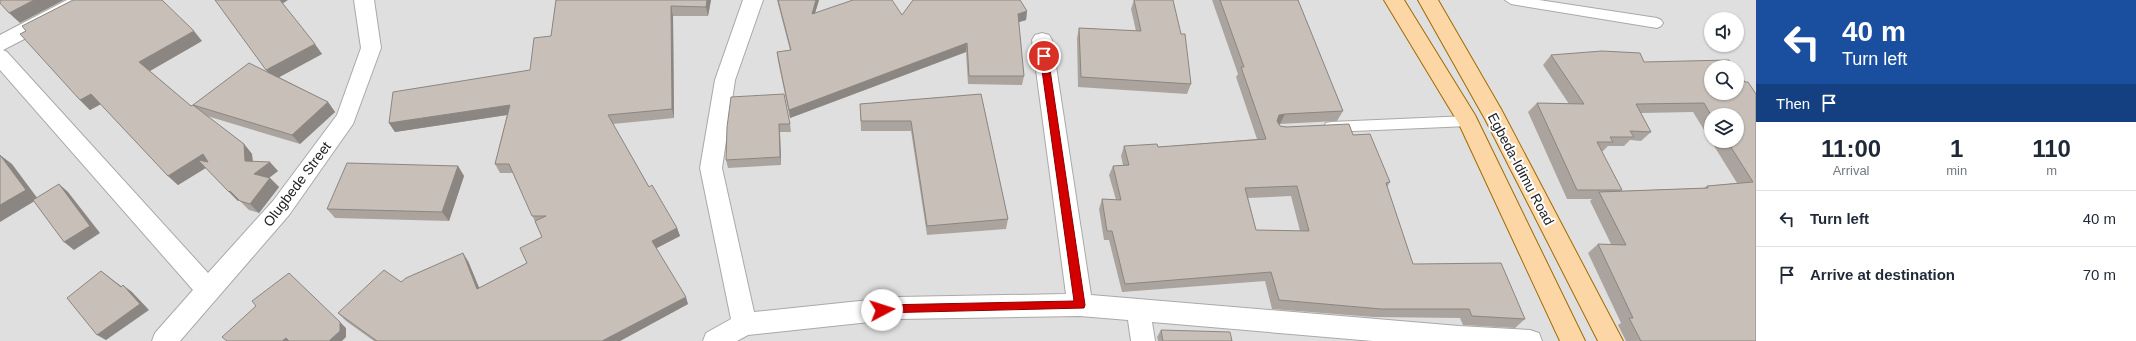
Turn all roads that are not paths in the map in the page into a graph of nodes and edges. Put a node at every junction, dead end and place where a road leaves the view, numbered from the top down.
1 (83, 0) edge
2 (364, 0) edge
3 (753, 0) edge
4 (1394, 0) edge
5 (1428, 0) edge
6 (1511, 0) edge
7 (1657, 23) dead end
8 (1042, 40) dead end
9 (0, 44) edge
10 (0, 57) edge
11 (1468, 121) junction
12 (1319, 128) edge
13 (209, 291) junction
14 (1080, 305) junction
15 (1138, 309) junction
16 (744, 324) junction
17 (164, 341) edge
18 (714, 341) edge
19 (1143, 341) edge
20 (1530, 341) edge
21 (1573, 341) edge
22 (1611, 341) edge

1 - 9 street
2 - 13 street, Olugbede Street
3 - 16 street
4 - 11 main road, Egbeda-Idimu Road
5 - 22 main road, Egbeda-Idimu Road
6 - 7 lane
8 - 14 street
10 - 13 street
11 - 12 lane
11 - 21 main road, Egbeda-Idimu Road
13 - 17 street, Olugbede Street
14 - 15 street
14 - 16 street
15 - 19 street
15 - 20 street
16 - 18 street

